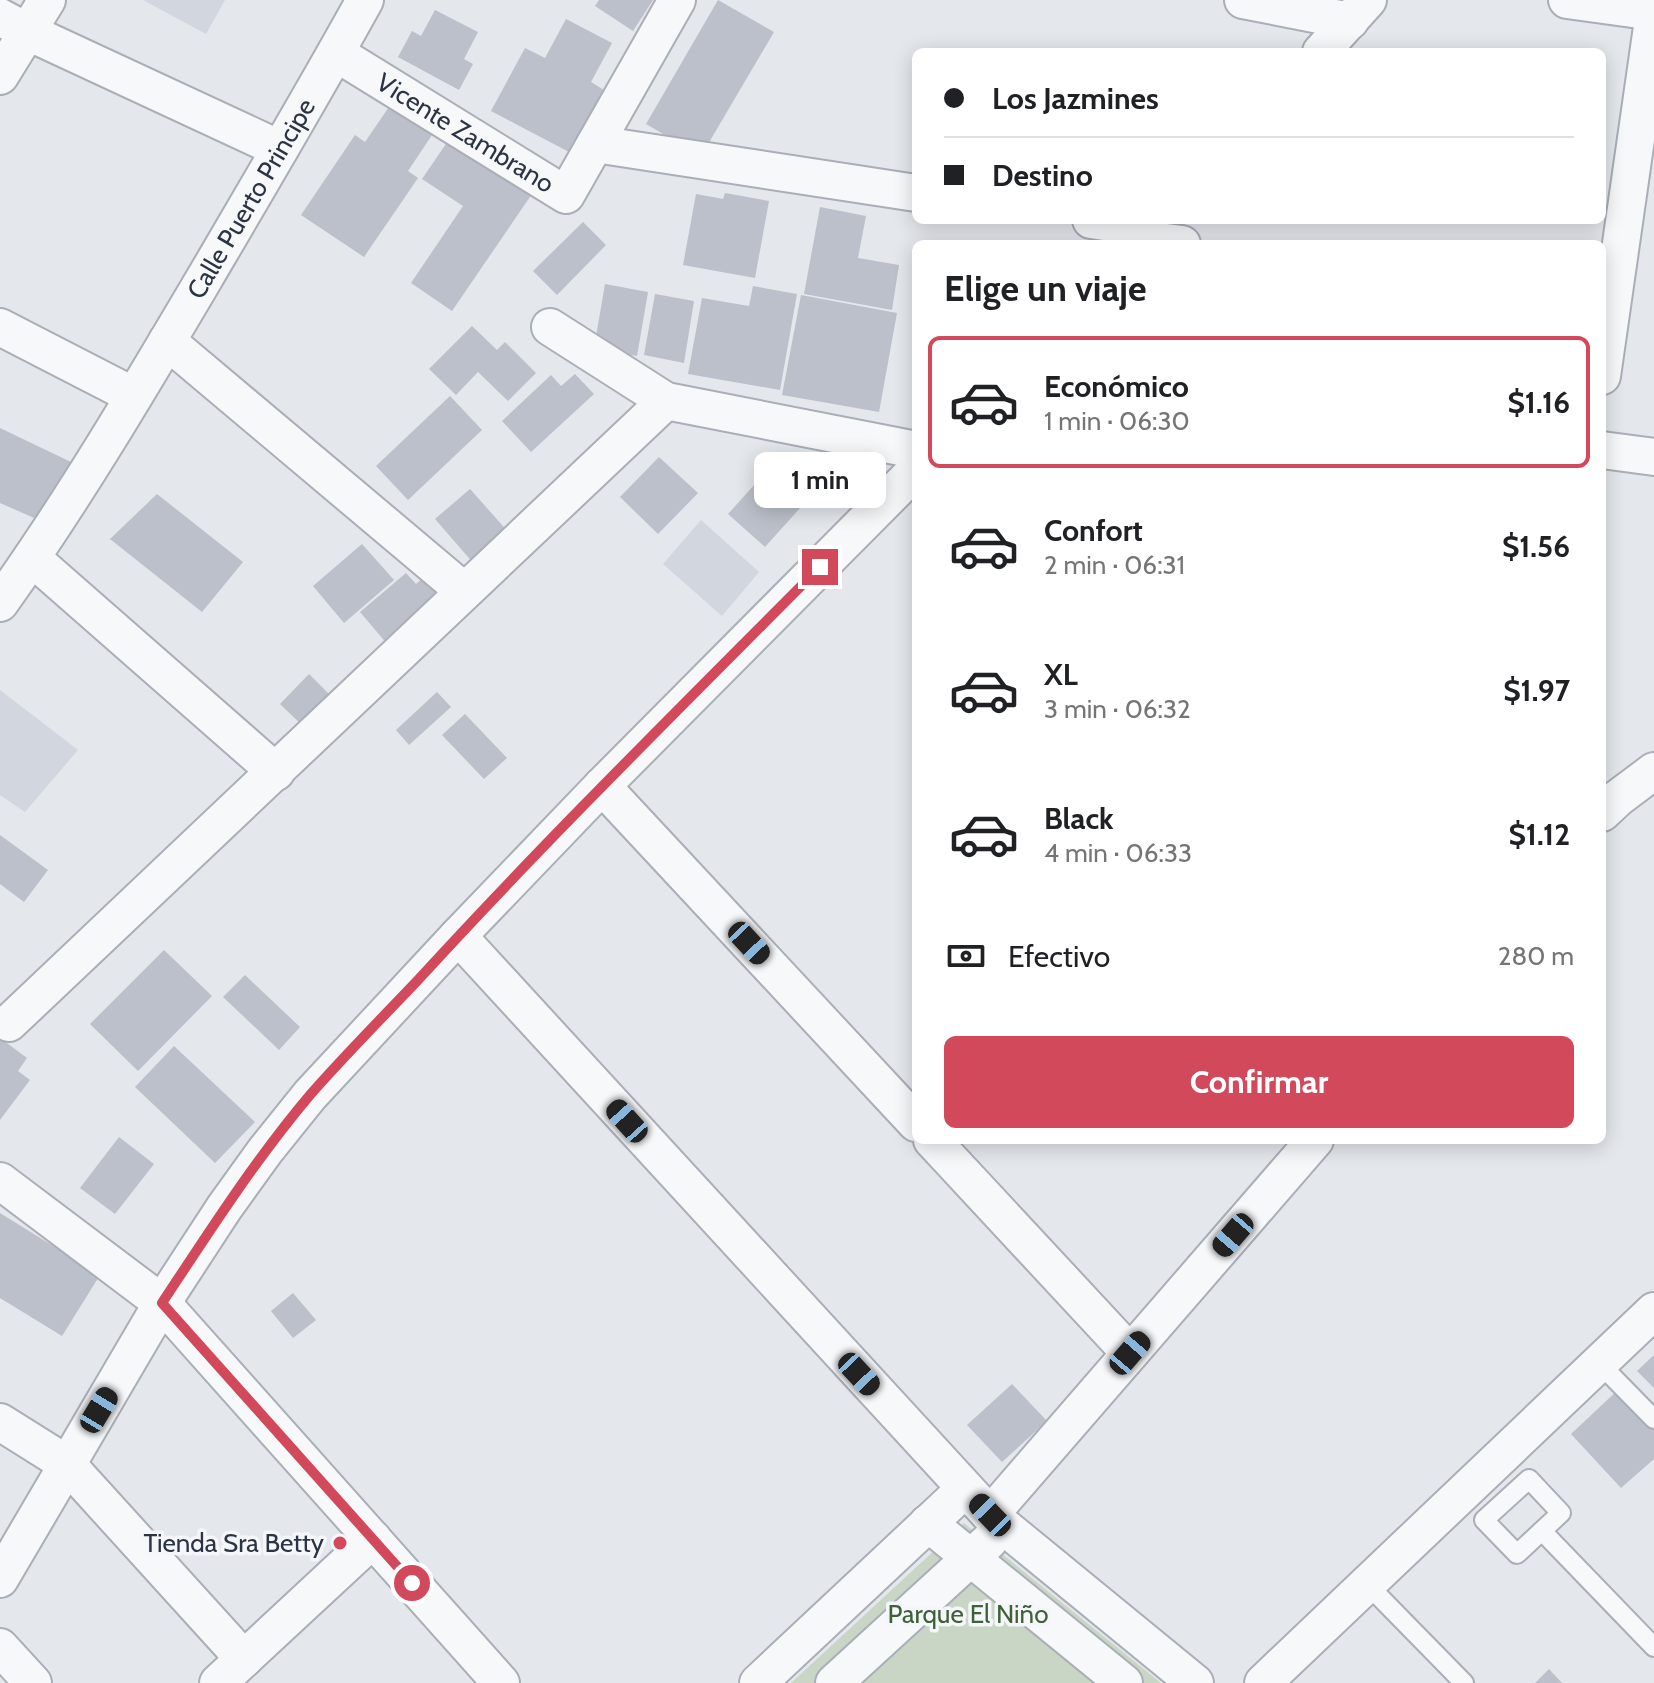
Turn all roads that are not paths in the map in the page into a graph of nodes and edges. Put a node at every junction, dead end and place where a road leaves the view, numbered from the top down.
1 (47, 0) edge
2 (365, 0) edge
3 (677, 0) edge
4 (1243, 0) edge
5 (1567, 0) edge
6 (1359, 11) edge
7 (1654, 13) edge
8 (14, 24) edge
9 (1325, 48) edge
10 (336, 53) junction
11 (0, 76) edge
12 (595, 144) junction
13 (280, 149) junction
14 (1618, 152) edge
15 (912, 192) edge
16 (1108, 224) edge
17 (1155, 235) edge
18 (1607, 301) edge
19 (0, 327) edge
20 (550, 327) dead end
21 (167, 341) junction
22 (134, 396) junction
23 (666, 401) junction
24 (1606, 451) edge
25 (1654, 457) edge
26 (912, 470) edge
27 (912, 473) edge
28 (32, 558) junction
29 (464, 591) junction
30 (0, 603) edge
31 (1654, 771) edge
32 (276, 772) junction
33 (602, 786) junction
34 (1606, 809) edge
35 (458, 936) junction
36 (9, 1023) dead end
37 (912, 1119) edge
38 (936, 1144) edge
39 (1312, 1144) edge
40 (0, 1181) edge
41 (162, 1303) junction
42 (1654, 1311) edge
43 (1130, 1353) junction
44 (1599, 1363) junction
45 (1654, 1419) edge
46 (0, 1422) edge
47 (67, 1464) junction
48 (1494, 1487) junction
49 (965, 1489) junction
50 (997, 1521) junction
51 (928, 1523) junction
52 (1542, 1531) junction
53 (373, 1539) junction
54 (971, 1557) junction
55 (0, 1579) edge
56 (1367, 1584) junction
57 (0, 1647) edge
58 (1654, 1647) edge
59 (244, 1659) junction
60 (490, 1679) edge
61 (33, 1683) edge
62 (218, 1683) edge
63 (758, 1683) edge
64 (834, 1683) edge
65 (1124, 1683) edge
66 (1195, 1683) edge
67 (1263, 1683) edge
68 (1464, 1683) edge

1 - 8 street
2 - 10 street, Calle Puerto Principe
3 - 12 street, Vicente Zambrano
4 - 6 street
5 - 7 street
6 - 9 street
7 - 14 street
8 - 11 street
8 - 13 street
10 - 12 street, Vicente Zambrano
10 - 13 street, Calle Puerto Principe
12 - 15 street
13 - 21 street, Calle Puerto Principe
14 - 18 street
16 - 17 street
19 - 22 street
20 - 23 street
21 - 22 street, Calle Puerto Principe
21 - 29 street
22 - 28 street, Calle Puerto Principe
23 - 26 street
23 - 29 street
24 - 25 street
27 - 33 street
28 - 30 street, Calle Puerto Principe
28 - 32 street
29 - 32 street
31 - 34 street
32 - 36 street
33 - 35 street
33 - 37 street
35 - 41 street
35 - 49 street
38 - 43 street
39 - 43 street
40 - 41 street
41 - 47 street
41 - 53 street
42 - 44 street
43 - 50 street
44 - 45 lane
44 - 48 street
46 - 47 street
47 - 55 street
47 - 59 street
48 - 52 lane
48 - 52 lane
48 - 56 street
49 - 50 street
49 - 51 street
50 - 54 street
50 - 66 street
51 - 54 street
51 - 63 street
52 - 58 lane
53 - 59 street
53 - 60 street
54 - 64 street
54 - 65 street
56 - 67 street
56 - 68 lane
57 - 61 street
59 - 62 street

